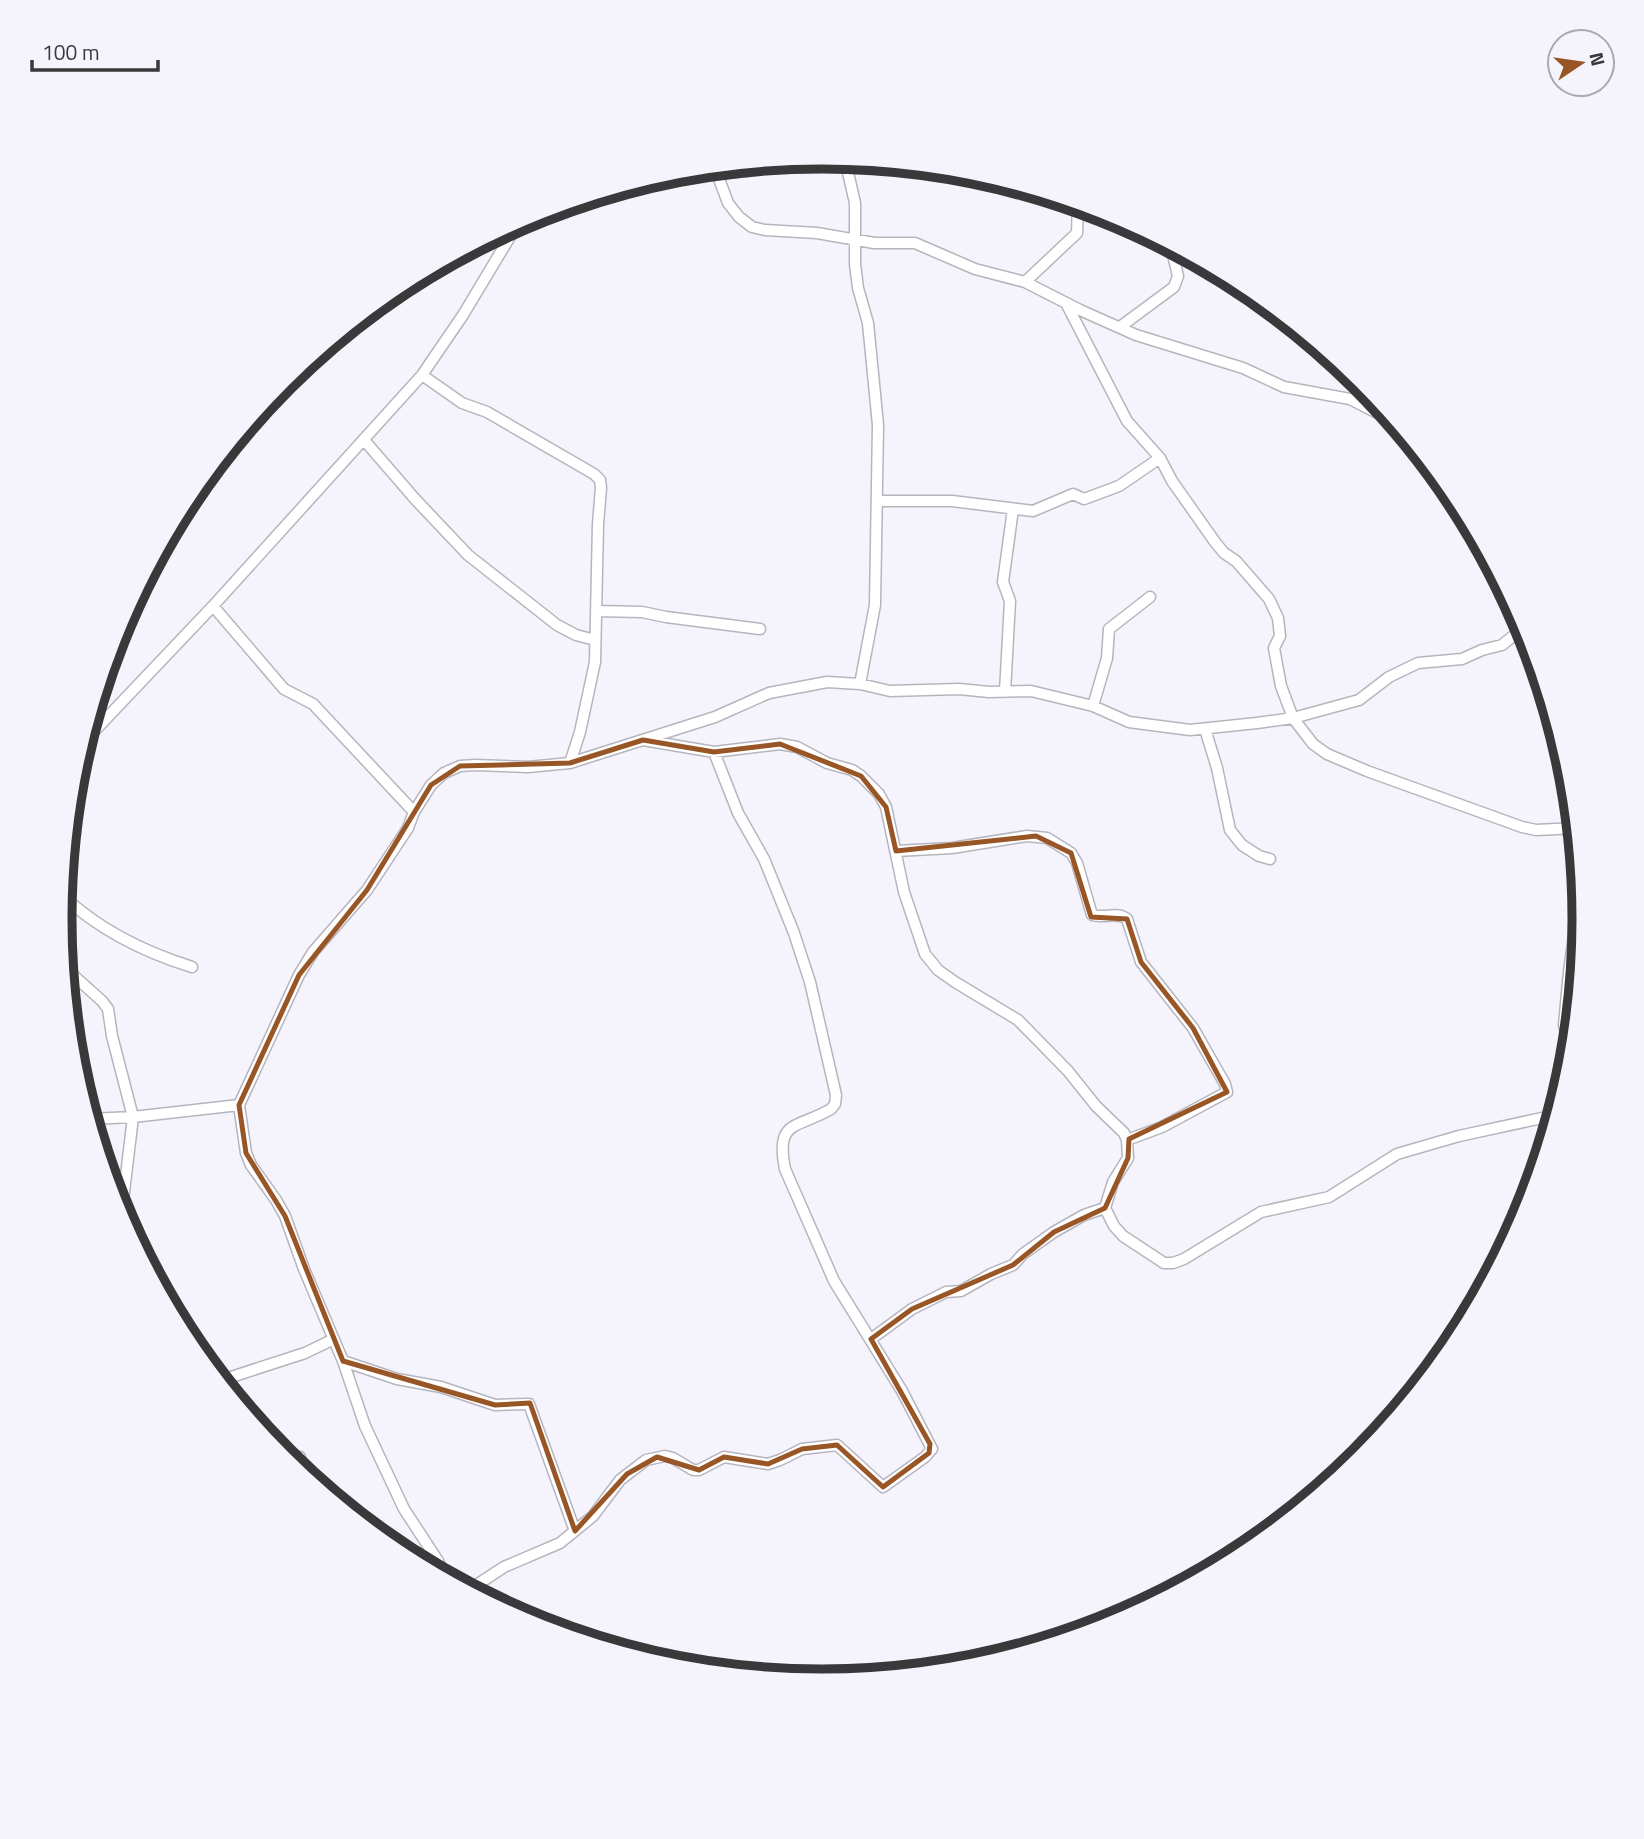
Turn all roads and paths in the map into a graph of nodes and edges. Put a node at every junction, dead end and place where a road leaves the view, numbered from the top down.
1 (848, 170) edge
2 (718, 177) edge
3 (1078, 214) edge
4 (509, 238) edge
5 (854, 238) junction
6 (1174, 258) edge
7 (1025, 282) junction
8 (1066, 303) junction
9 (1120, 327) junction
10 (422, 375) junction
11 (1373, 411) edge
12 (364, 440) junction
13 (1160, 458) junction
14 (877, 501) junction
15 (1013, 509) junction
16 (1150, 597) dead end
17 (212, 606) junction
18 (596, 611) junction
19 (760, 629) dead end
20 (1515, 633) edge
21 (595, 640) junction
22 (860, 684) junction
23 (1005, 692) junction
24 (1093, 706) junction
25 (1293, 718) junction
26 (96, 729) edge
27 (1205, 729) junction
28 (643, 740) junction
29 (714, 752) junction
30 (570, 763) junction
31 (414, 812) junction
32 (1567, 828) edge
33 (896, 851) junction
34 (1270, 859) dead end
35 (72, 904) edge
36 (1571, 955) edge
37 (192, 967) dead end
38 (74, 976) edge
39 (1564, 1027) edge
40 (239, 1105) junction
41 (133, 1117) junction
42 (1546, 1117) edge
43 (98, 1119) edge
44 (1128, 1140) junction
45 (124, 1193) edge
46 (1105, 1208) junction
47 (334, 1339) junction
48 (871, 1339) junction
49 (343, 1361) junction
50 (229, 1378) edge
51 (575, 1531) junction
52 (439, 1564) edge
53 (477, 1585) edge

1 - 5 street
2 - 5 street
3 - 7 street
4 - 10 street
5 - 7 street
5 - 14 street
6 - 9 street
7 - 8 street
8 - 9 street
8 - 13 street
9 - 11 street
10 - 12 street
10 - 18 street
12 - 17 street
12 - 21 street
13 - 15 street
13 - 25 street
14 - 15 street
14 - 22 street
15 - 23 street
16 - 24 street
17 - 26 street
17 - 31 street
18 - 19 street
18 - 21 street
20 - 25 street
21 - 30 street
22 - 23 street
22 - 28 street
23 - 24 street
24 - 27 street
25 - 27 street
25 - 32 street
27 - 34 street
28 - 29 street
28 - 30 street
29 - 33 street
29 - 48 street
30 - 31 street
31 - 40 street
33 - 44 street
33 - 44 street
35 - 37 street
36 - 39 street
38 - 41 street
40 - 41 street
40 - 47 street
41 - 43 street
41 - 45 street
42 - 46 street
44 - 46 street
46 - 48 street
47 - 49 street
47 - 50 street
48 - 51 street
49 - 51 street
49 - 52 street
51 - 53 street

